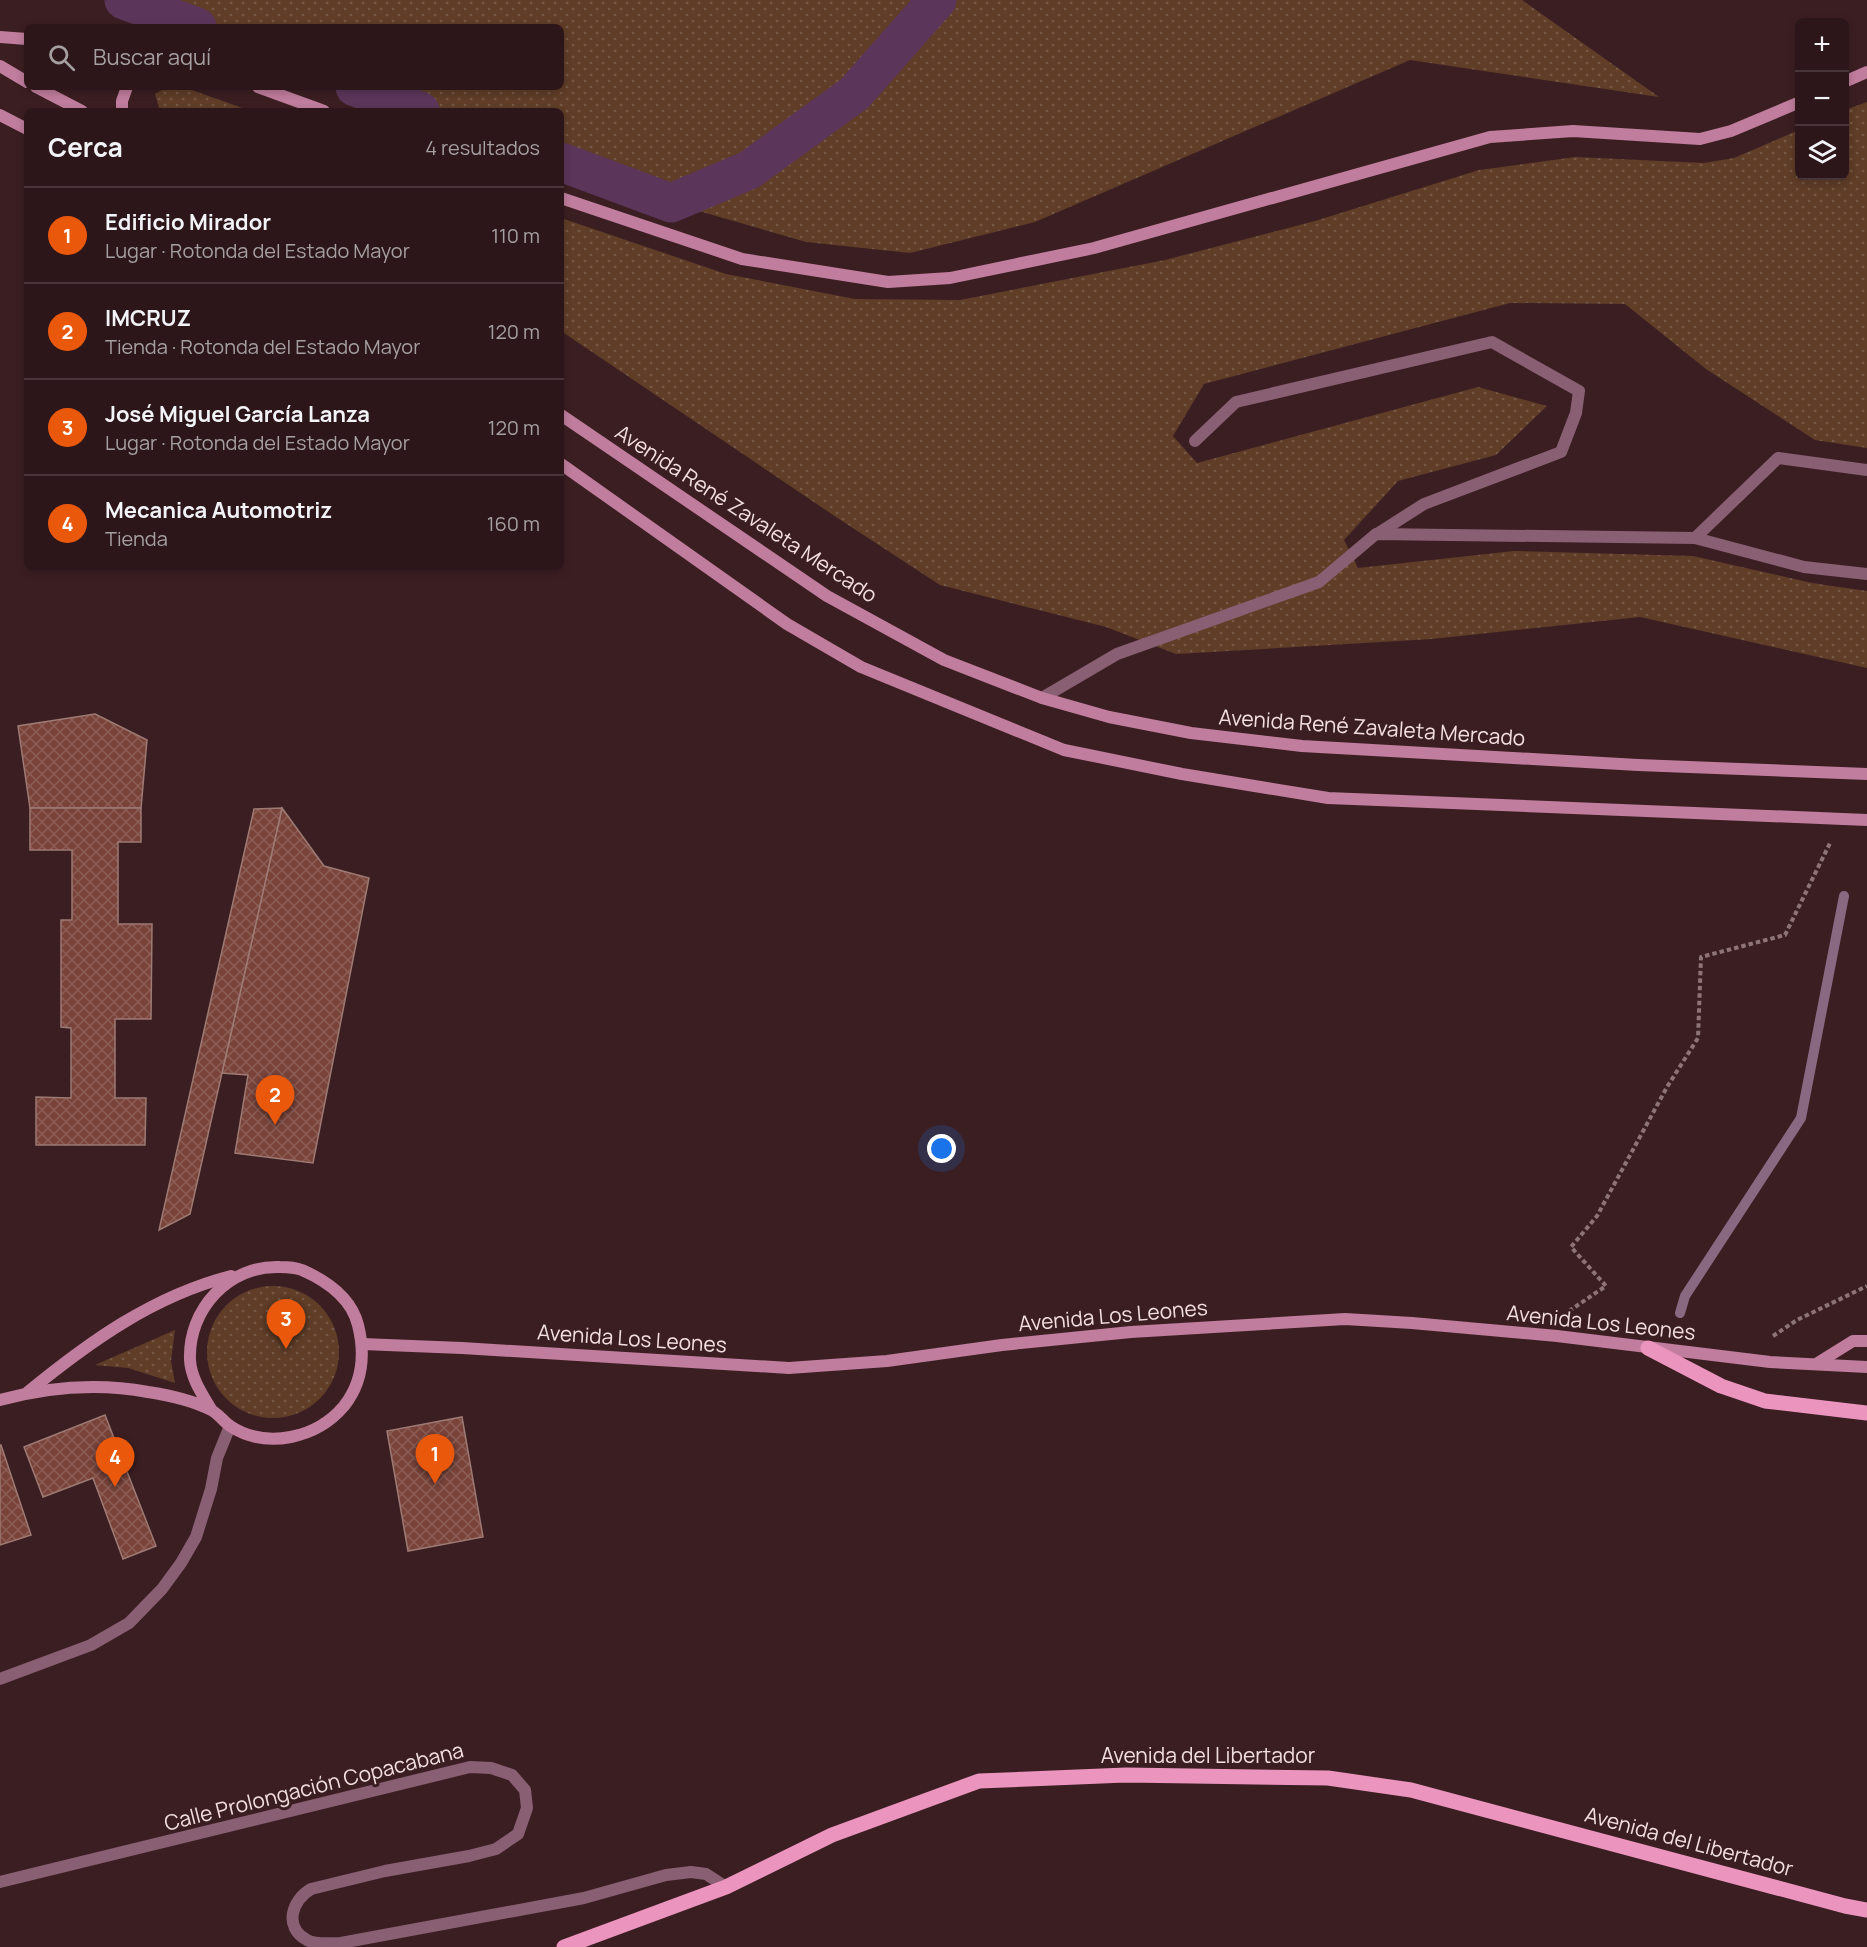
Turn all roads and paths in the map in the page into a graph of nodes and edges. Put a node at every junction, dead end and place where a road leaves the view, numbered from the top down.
1 (0, 37) edge
2 (24, 39) edge
3 (0, 66) edge
4 (1867, 72) edge
5 (24, 80) edge
6 (1849, 80) edge
7 (42, 90) edge
8 (126, 90) edge
9 (266, 90) edge
10 (1795, 104) edge
11 (76, 108) edge
12 (122, 108) edge
13 (316, 108) edge
14 (0, 115) edge
15 (24, 127) edge
16 (564, 199) edge
17 (564, 417) edge
18 (1195, 441) dead end
19 (564, 466) edge
20 (1867, 470) edge
21 (1376, 534) junction
22 (1695, 538) junction
23 (1867, 574) edge
24 (1042, 698) junction
25 (1867, 774) edge
26 (1842, 818) junction
27 (1867, 820) edge
28 (241, 1274) junction
29 (1867, 1286) edge
30 (1561, 1317) dead end
31 (1773, 1336) dead end
32 (1867, 1341) edge
33 (362, 1344) junction
34 (1648, 1348) junction
35 (1816, 1364) junction
36 (1867, 1367) edge
37 (28, 1392) junction
38 (0, 1400) edge
39 (211, 1409) junction
40 (1867, 1413) edge
41 (230, 1426) junction
42 (0, 1679) edge
43 (0, 1882) edge
44 (726, 1887) junction
45 (1867, 1910) edge
46 (564, 1947) edge

1 - 2 main road
3 - 5 main road
4 - 6 main road
7 - 11 main road
8 - 12 main road
9 - 13 main road
10 - 16 main road
14 - 15 main road
17 - 24 main road, Avenida René Zavaleta Mercado
18 - 21 street
19 - 26 main road
20 - 22 street
21 - 22 street
21 - 24 street
22 - 23 street
24 - 25 main road, Avenida René Zavaleta Mercado
26 - 27 main road
26 - 30 path
28 - 33 main road
28 - 37 main road
28 - 39 main road
29 - 31 path
32 - 35 main road
33 - 34 main road, Avenida Los Leones
33 - 41 main road
34 - 35 main road, Avenida Los Leones
34 - 40 main road
35 - 36 main road, Avenida Los Leones
37 - 38 main road
37 - 39 main road
39 - 41 main road
41 - 42 street
43 - 44 street, Calle Prolongación Copacabana
44 - 45 main road, Avenida del Libertador
44 - 46 main road, Avenida del Libertador

